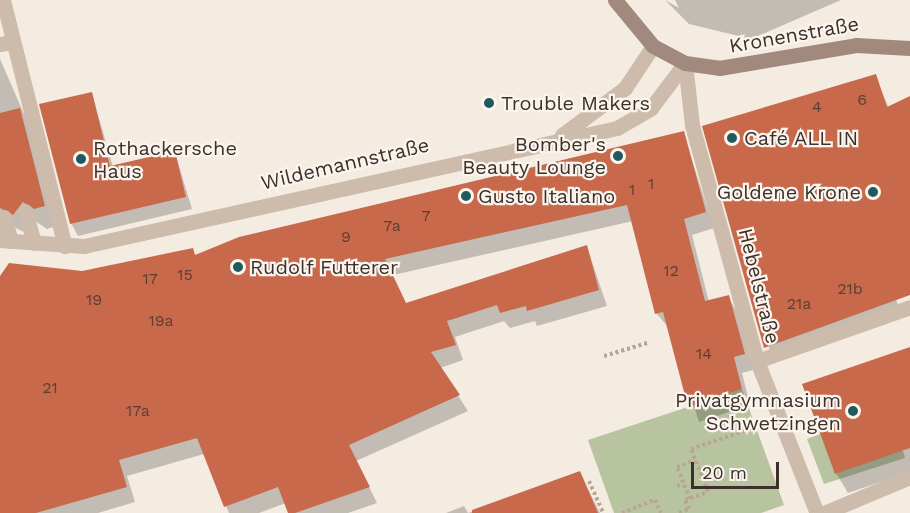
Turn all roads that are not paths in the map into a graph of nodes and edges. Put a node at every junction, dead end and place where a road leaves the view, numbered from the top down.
1 (3, 0) edge
2 (615, 0) edge
3 (7, 43) edge
4 (653, 46) junction
5 (910, 48) edge
6 (685, 63) junction
7 (557, 139) junction
8 (25, 211) dead end
9 (4, 217) dead end
10 (6, 241) edge
11 (34, 243) junction
12 (65, 246) junction
13 (910, 307) edge
14 (757, 361) junction
15 (910, 477) edge
16 (817, 513) edge
17 (824, 513) edge

1 - 3 street
2 - 4 street
3 - 12 street
4 - 6 street, Kronenstraße
4 - 7 street, Wildemannstraße
5 - 6 street, Kronenstraße
6 - 7 street, Wildemannstraße
6 - 14 street, Hebelstraße
7 - 12 street, Wildemannstraße
8 - 11 street
9 - 10 street
10 - 11 street, Wildemannstraße
11 - 12 street, Wildemannstraße
13 - 14 street
14 - 16 street, Hebelstraße
15 - 17 street

